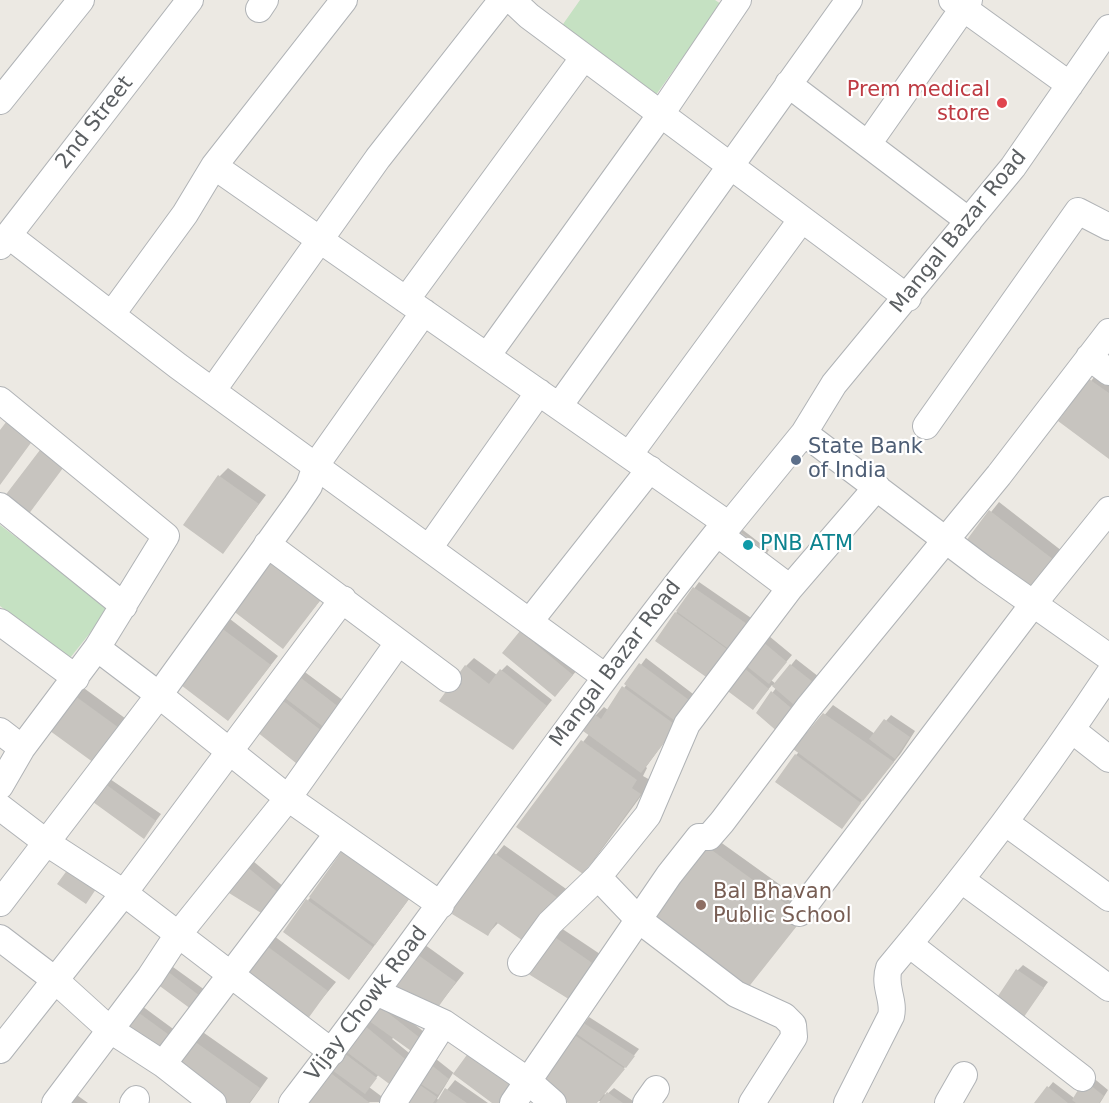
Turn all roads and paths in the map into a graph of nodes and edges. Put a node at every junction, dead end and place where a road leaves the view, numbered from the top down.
1 (81, 0) edge
2 (190, 0) edge
3 (344, 0) edge
4 (502, 0) edge
5 (512, 0) edge
6 (738, 0) edge
7 (849, 0) edge
8 (961, 3) edge
9 (1109, 28) edge
10 (584, 57) junction
11 (788, 84) junction
12 (1070, 85) junction
13 (0, 101) edge
14 (661, 114) junction
15 (867, 144) junction
16 (730, 165) junction
17 (214, 166) junction
18 (802, 219) junction
19 (969, 221) junction
20 (1109, 227) edge
21 (320, 240) junction
22 (4, 241) edge
23 (908, 298) junction
24 (415, 306) junction
25 (112, 314) junction
26 (1109, 332) edge
27 (487, 356) junction
28 (1099, 365) edge
29 (213, 390) junction
30 (549, 399) junction
31 (0, 400) edge
32 (926, 426) dead end
33 (804, 433) junction
34 (640, 462) junction
35 (316, 465) junction
36 (878, 487) junction
37 (0, 506) edge
38 (1108, 513) edge
39 (723, 529) junction
40 (945, 538) junction
41 (267, 544) junction
42 (429, 548) junction
43 (790, 588) junction
44 (343, 599) junction
45 (1034, 603) junction
46 (124, 606) junction
47 (530, 621) junction
48 (0, 622) edge
49 (398, 643) junction
50 (97, 648) junction
51 (1109, 657) edge
52 (1109, 674) edge
53 (604, 676) junction
54 (76, 678) junction
55 (448, 679) dead end
56 (159, 695) junction
57 (1072, 730) junction
58 (0, 731) edge
59 (22, 748) junction
60 (229, 752) junction
61 (1109, 759) edge
62 (0, 786) edge
63 (288, 798) junction
64 (0, 807) edge
65 (1006, 823) junction
66 (338, 833) junction
67 (47, 843) junction
68 (598, 877) junction
69 (963, 881) junction
70 (124, 893) junction
71 (1109, 898) edge
72 (0, 903) edge
73 (441, 905) junction
74 (799, 913) dead end
75 (639, 920) junction
76 (177, 936) junction
77 (0, 938) edge
78 (909, 944) junction
79 (521, 963) dead end
80 (230, 973) junction
81 (55, 980) junction
82 (1109, 988) edge
83 (376, 992) junction
84 (444, 1023) junction
85 (110, 1029) junction
86 (0, 1050) edge
87 (332, 1052) junction
88 (163, 1064) junction
89 (964, 1075) dead end
90 (1082, 1078) dead end
91 (527, 1080) junction
92 (55, 1103) edge
93 (213, 1103) edge
94 (292, 1103) edge
95 (393, 1103) edge
96 (513, 1103) edge
97 (553, 1103) edge
98 (752, 1103) edge
99 (847, 1103) edge
100 (948, 1103) edge

1 - 13 street
2 - 22 street, 2nd Street
3 - 17 street
4 - 21 street
5 - 10 street
6 - 14 street
7 - 11 street
8 - 12 street
8 - 15 street
9 - 12 street, Mangal Bazar Road
10 - 14 street
10 - 24 street
11 - 15 street
11 - 16 street
12 - 19 street, Mangal Bazar Road
14 - 16 street
14 - 27 street
15 - 19 street
16 - 18 street
16 - 30 street
17 - 21 street
17 - 25 street
18 - 23 street
18 - 34 street
19 - 23 street, Mangal Bazar Road
20 - 32 street
21 - 24 street
21 - 29 street
22 - 25 street
23 - 33 street, Mangal Bazar Road
24 - 27 street
24 - 35 street
25 - 29 street
26 - 28 street
27 - 30 street
28 - 40 street
29 - 35 street
30 - 34 street
30 - 42 street
31 - 46 street
33 - 36 street
33 - 39 street, Mangal Bazar Road
34 - 39 street
34 - 47 street
35 - 41 street
35 - 42 street
36 - 40 street
36 - 43 street
37 - 46 street
38 - 45 street
39 - 43 street
39 - 53 street, Mangal Bazar Road
40 - 45 street
40 - 75 street
41 - 44 street
41 - 56 street
42 - 47 street
43 - 68 street
44 - 49 street
44 - 60 street
45 - 51 street
45 - 74 street
46 - 50 street
47 - 53 street
48 - 54 street
49 - 55 street
49 - 63 street
50 - 54 street
50 - 56 street
52 - 57 street
53 - 73 street, Mangal Bazar Road
54 - 59 street
56 - 60 street
56 - 67 street
57 - 61 street
57 - 65 street
58 - 59 street
59 - 62 street
60 - 63 street
60 - 70 street
63 - 66 street
63 - 76 street
64 - 67 street
65 - 69 street
65 - 71 street
66 - 73 street
66 - 80 street
67 - 70 street
67 - 72 street
68 - 75 street
68 - 79 street
69 - 78 street
69 - 82 street
70 - 76 street
70 - 81 street
73 - 83 street, Vijay Chowk Road
75 - 91 street
75 - 98 street
76 - 80 street
76 - 85 street
77 - 81 street
78 - 90 street
78 - 99 street
80 - 87 street
80 - 88 street
81 - 85 street
81 - 86 street
83 - 84 street
83 - 87 street, Vijay Chowk Road
84 - 91 street
84 - 95 street
85 - 88 street
85 - 92 street
87 - 94 street, Vijay Chowk Road
88 - 93 street
89 - 100 street
91 - 96 street
91 - 97 street

